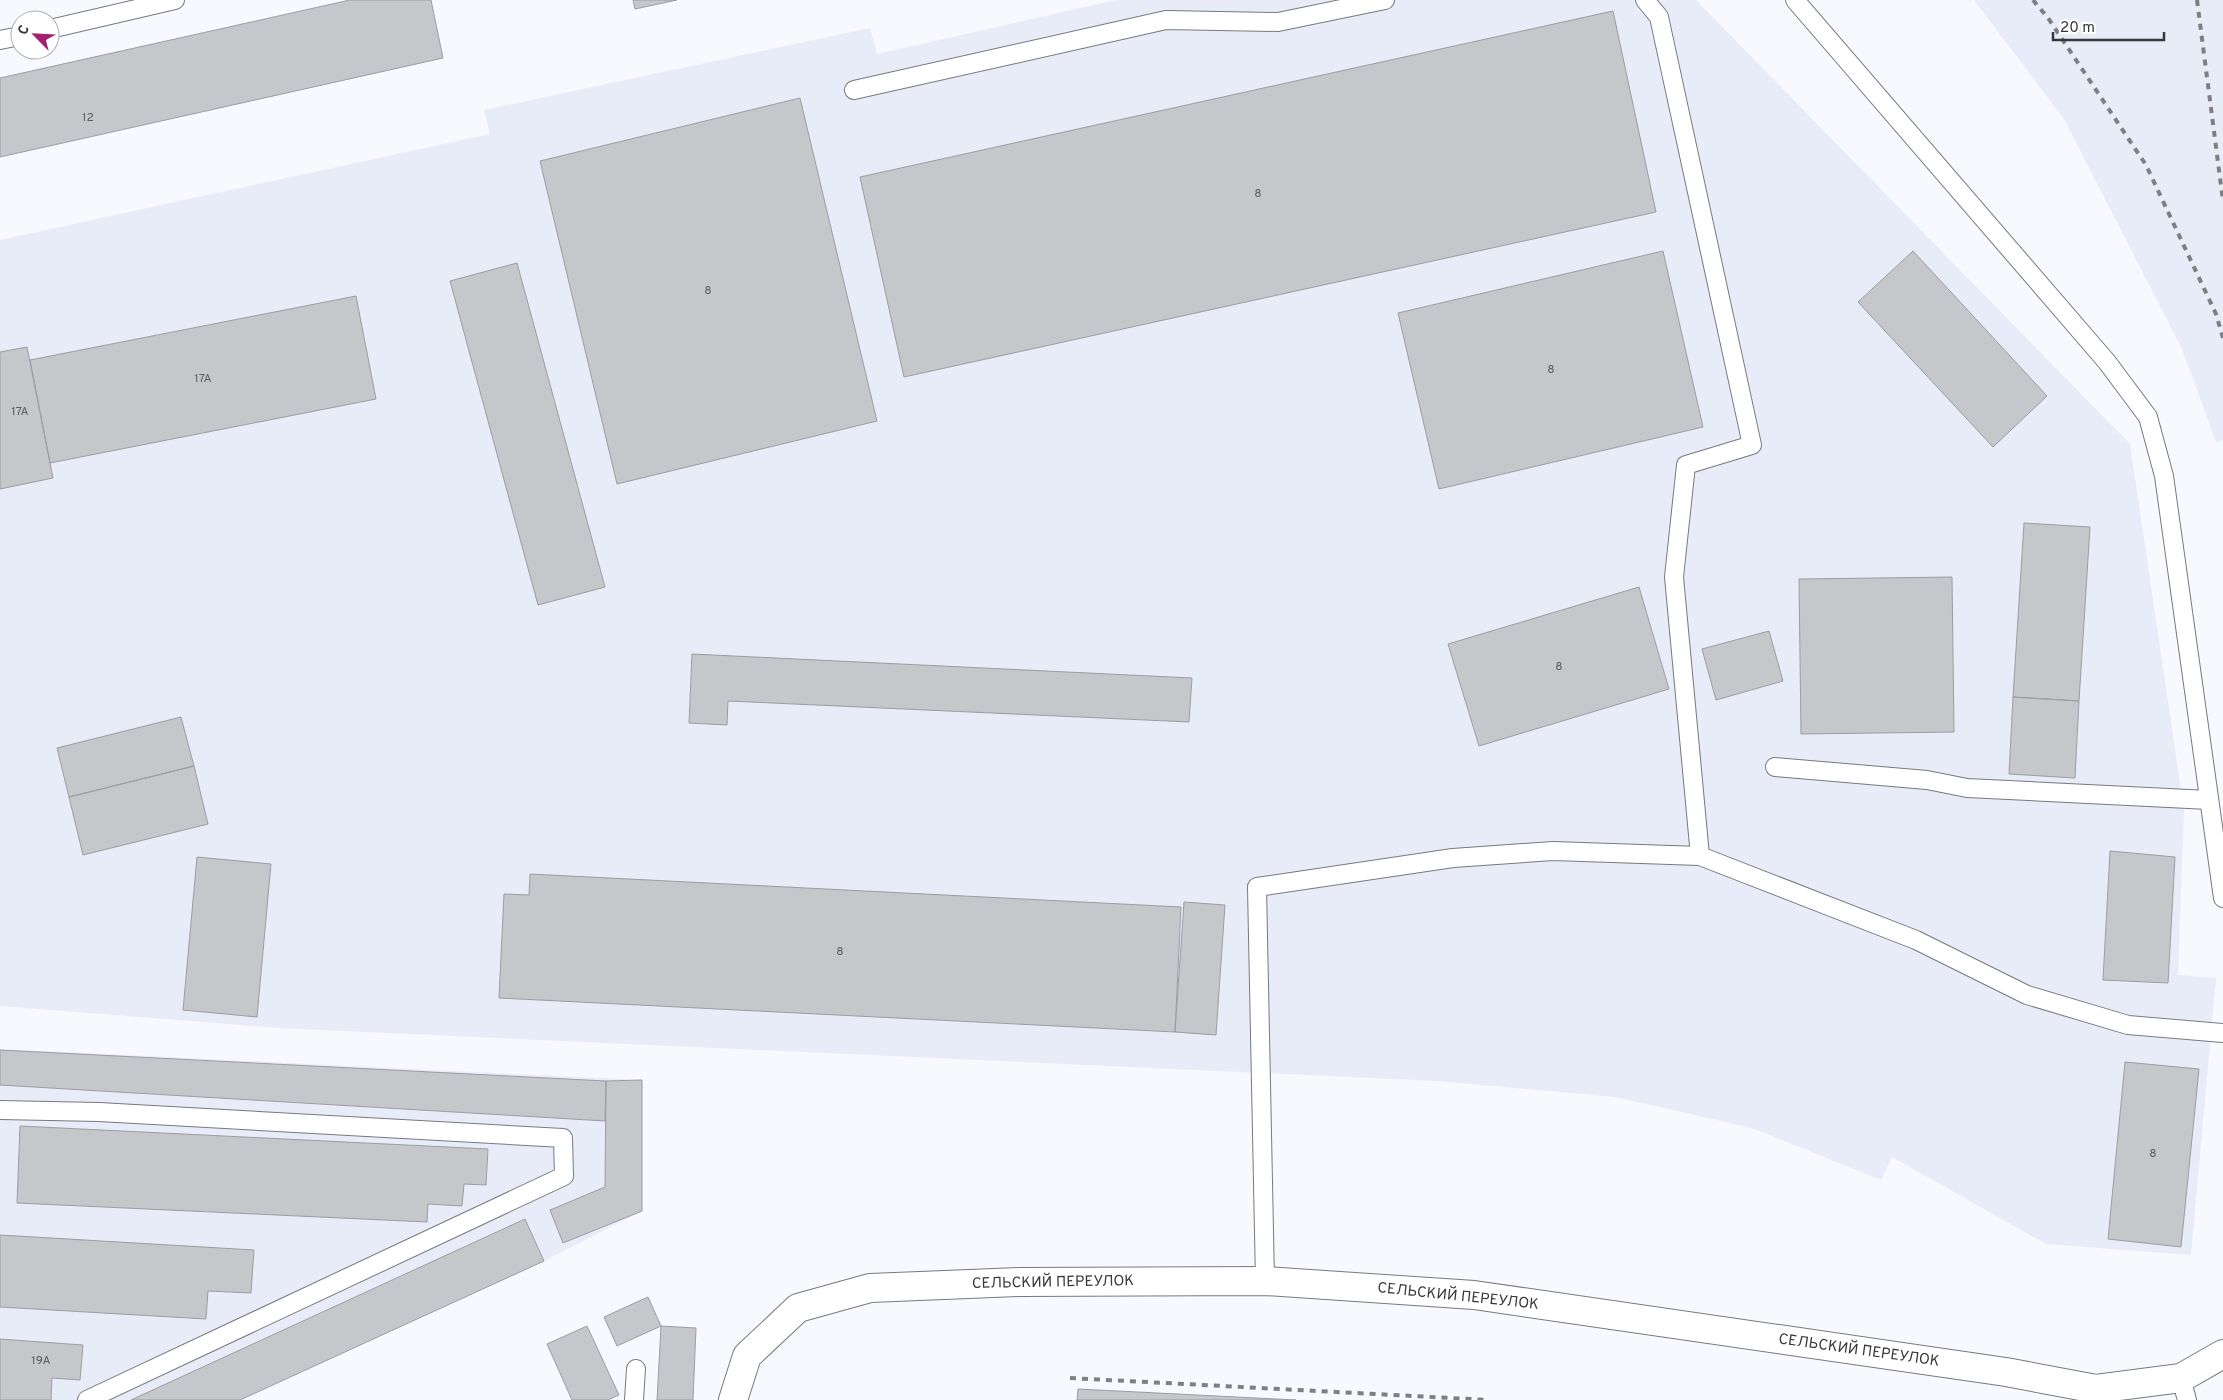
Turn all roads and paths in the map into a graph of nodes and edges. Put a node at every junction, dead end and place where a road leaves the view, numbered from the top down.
1 (175, 0) edge
2 (1384, 0) edge
3 (1645, 0) edge
4 (1796, 0) edge
5 (60, 27) edge
6 (854, 90) dead end
7 (1775, 767) dead end
8 (2209, 800) junction
9 (1700, 856) junction
10 (2223, 898) edge
11 (2223, 1034) edge
12 (0, 1110) edge
13 (1265, 1281) junction
14 (2223, 1354) edge
15 (636, 1369) dead end
16 (2184, 1389) edge
17 (87, 1400) edge
18 (634, 1400) edge
19 (733, 1400) edge

1 - 5 lane
2 - 6 lane
3 - 9 lane
4 - 8 lane
7 - 8 lane
8 - 10 lane
9 - 11 lane
9 - 13 lane
12 - 17 lane
13 - 16 street, СЕЛЬСКИЙ ПЕРЕУЛОК
13 - 19 street, СЕЛЬСКИЙ ПЕРЕУЛОК
14 - 16 street, СЕЛЬСКИЙ ПЕРЕУЛОК
15 - 18 lane

